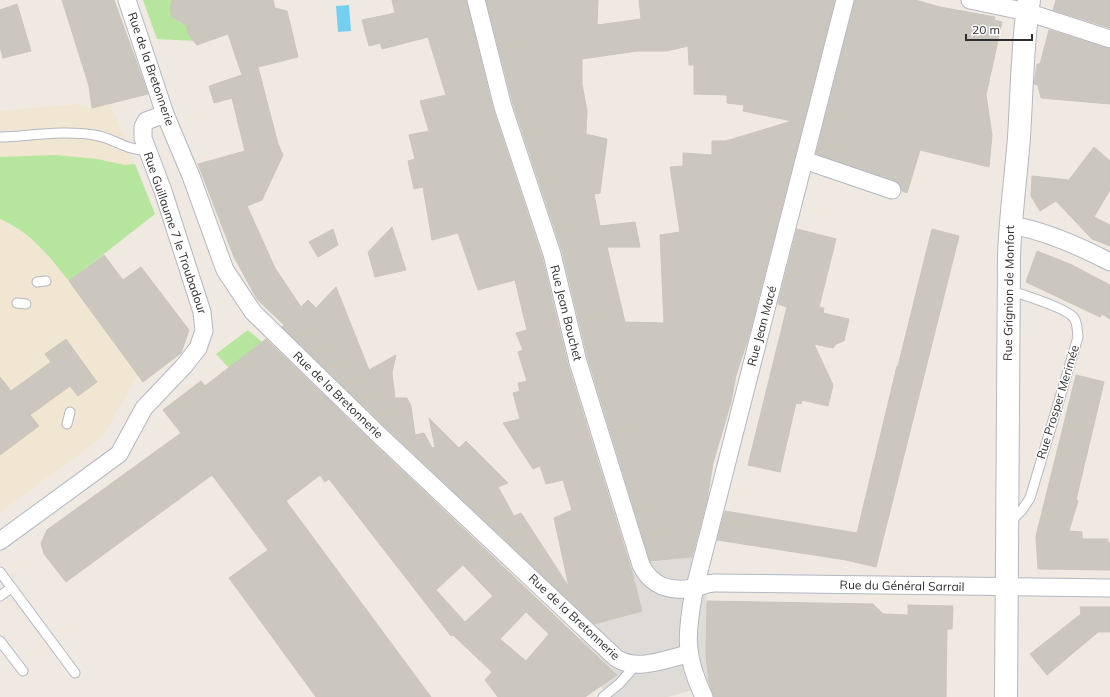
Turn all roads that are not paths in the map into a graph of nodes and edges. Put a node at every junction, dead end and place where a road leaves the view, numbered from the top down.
1 (127, 0) edge
2 (476, 0) edge
3 (845, 0) edge
4 (970, 0) edge
5 (1028, 6) edge
6 (1110, 39) edge
7 (164, 114) junction
8 (0, 137) edge
9 (147, 150) junction
10 (804, 160) junction
11 (892, 190) dead end
12 (1010, 225) junction
13 (1110, 262) edge
14 (1008, 290) junction
15 (70, 412) dead end
16 (68, 424) dead end
17 (1007, 524) junction
18 (0, 541) edge
19 (0, 572) edge
20 (1007, 587) junction
21 (11, 588) junction
22 (695, 588) junction
23 (1110, 588) edge
24 (0, 596) edge
25 (0, 641) edge
26 (688, 654) junction
27 (636, 665) junction
28 (23, 671) dead end
29 (75, 673) dead end
30 (603, 697) edge
31 (704, 697) edge
32 (1006, 697) edge

1 - 7 street, Rue de la Bretonnerie
2 - 22 street, Rue Jean Bouchet
3 - 10 street, Rue Jean Macé
4 - 5 street
5 - 6 street
5 - 12 street, Rue Grignion de Monfort
7 - 9 street, Rue Guillaume 7 le Troubadour
7 - 27 street, Rue de la Bretonnerie
8 - 9 lane
9 - 18 street, Rue Guillaume 7 le Troubadour
10 - 11 street
10 - 22 street, Rue Jean Macé
12 - 13 street
12 - 14 street, Rue Grignion de Monfort
14 - 17 street, Rue Grignion de Monfort
14 - 17 lane, Rue Prosper Merimée
15 - 16 lane
17 - 20 street, Rue Grignion de Monfort
19 - 21 lane
20 - 22 street, Rue du Général Sarrail
20 - 23 street, Rue du Général Sarrail
20 - 32 street, Rue Grignion de Monfort
21 - 24 lane
21 - 29 lane
22 - 26 street, Rue Jean Macé
25 - 28 lane
26 - 27 street
26 - 31 street
27 - 30 lane

